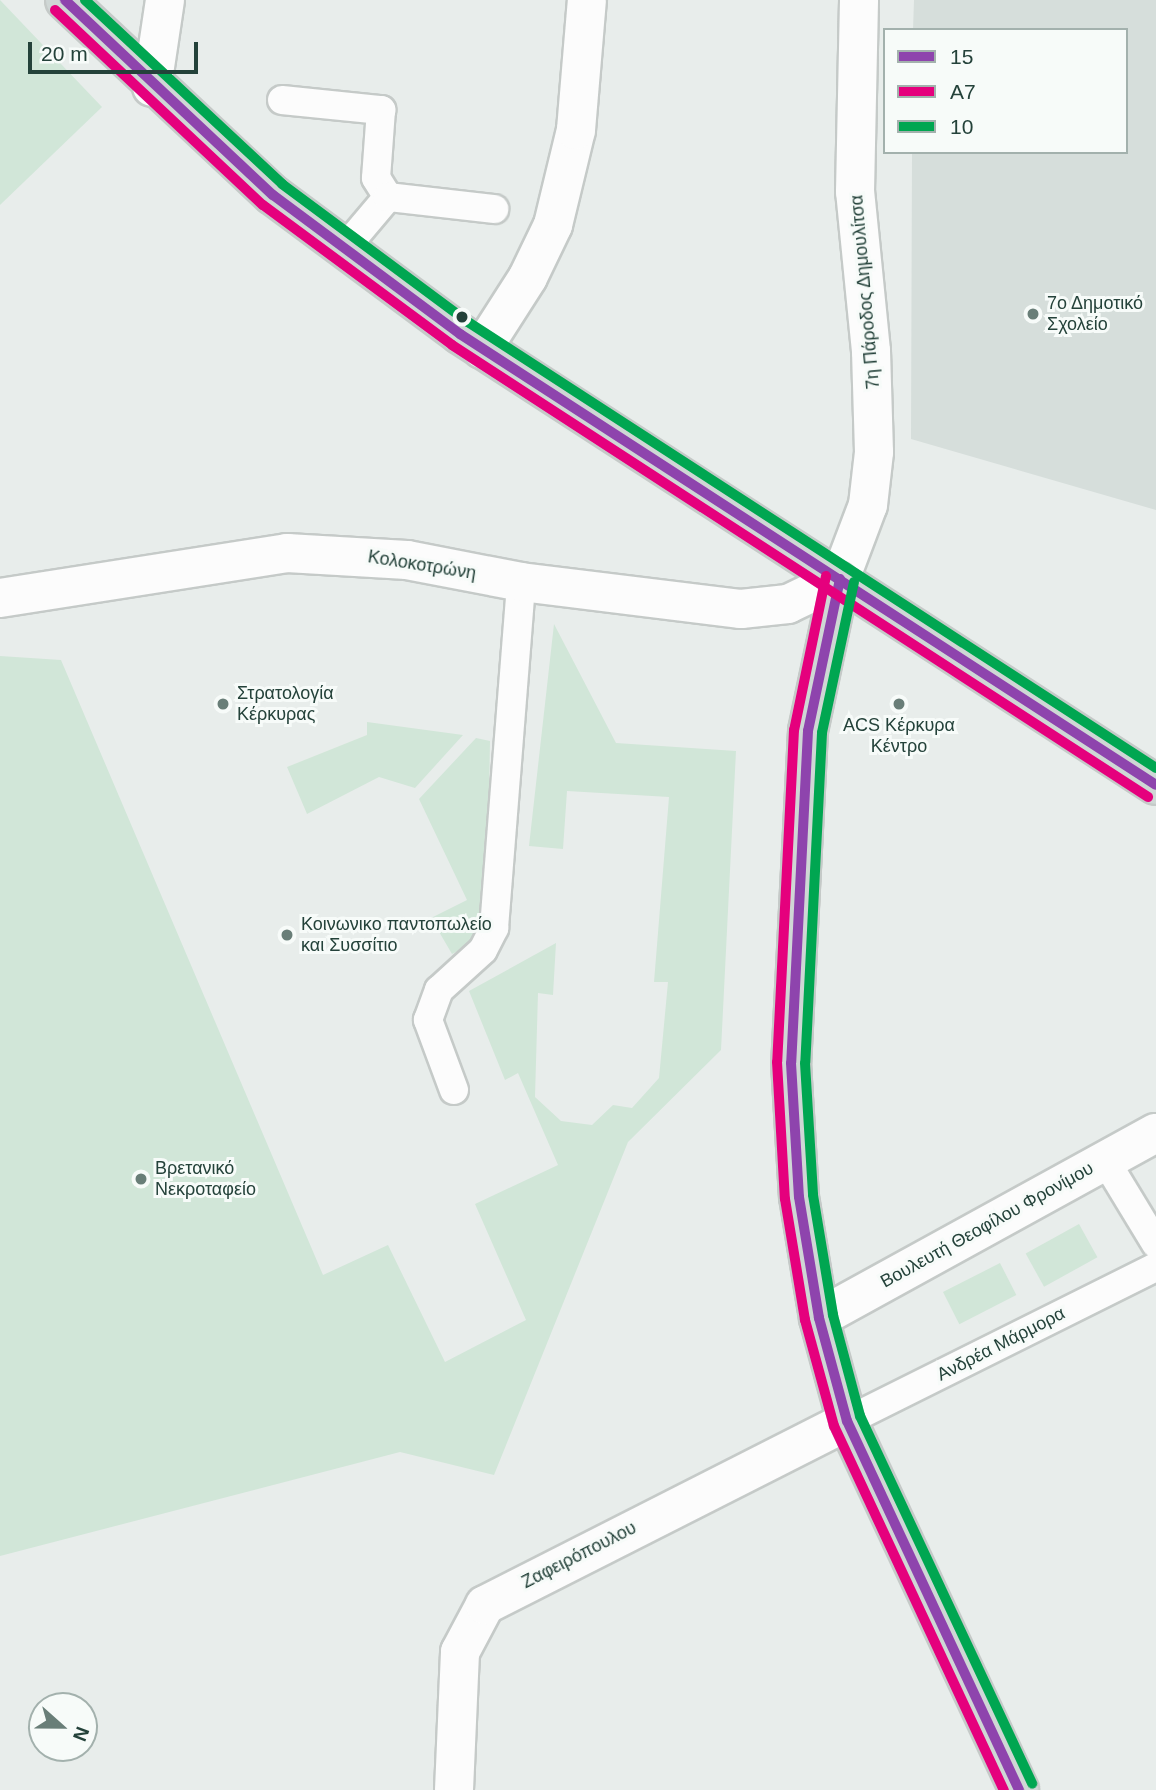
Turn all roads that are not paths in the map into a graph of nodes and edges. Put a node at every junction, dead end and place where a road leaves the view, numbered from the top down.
1 (65, 0) edge
2 (165, 0) edge
3 (587, 0) edge
4 (859, 0) edge
5 (152, 87) junction
6 (282, 100) dead end
7 (388, 198) junction
8 (494, 209) dead end
9 (344, 249) junction
10 (482, 349) junction
11 (839, 579) junction
12 (520, 582) junction
13 (0, 598) edge
14 (1156, 785) edge
15 (454, 1090) dead end
16 (1156, 1133) edge
17 (1105, 1160) junction
18 (1156, 1244) edge
19 (1156, 1267) edge
20 (819, 1318) junction
21 (847, 1421) junction
22 (1017, 1785) edge
23 (454, 1790) edge

1 - 5 main road
2 - 5 street
3 - 10 street
4 - 11 street, 7η Πάροδος Δημουλίτσα
5 - 9 main road
6 - 7 lane
7 - 8 lane
7 - 9 lane
9 - 10 main road
10 - 11 main road
11 - 12 street, Κολοκοτρώνη
11 - 14 main road
11 - 20 main road
12 - 13 street, Κολοκοτρώνη
12 - 15 lane
16 - 17 street, Βουλευτή Θεοφίλου Φρονίμου
17 - 18 lane
17 - 20 street, Βουλευτή Θεοφίλου Φρονίμου
19 - 21 lane, Ανδρέα Μάρμορα
20 - 21 main road
21 - 22 main road
21 - 23 street, Ζαφειρόπουλου

